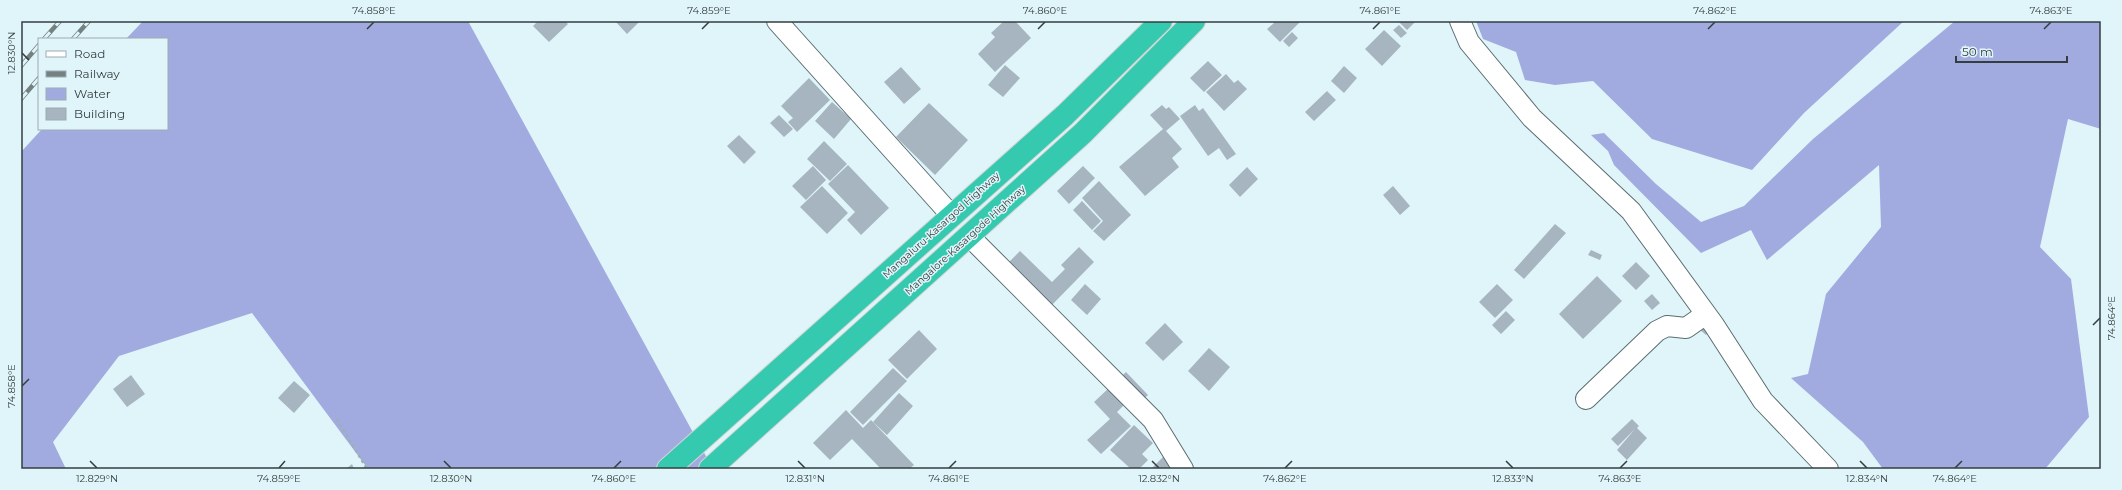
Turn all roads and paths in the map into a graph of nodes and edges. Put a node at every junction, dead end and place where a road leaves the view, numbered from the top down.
1 (777, 21) edge
2 (1161, 21) edge
3 (1194, 21) edge
4 (1460, 21) edge
5 (952, 216) junction
6 (970, 236) junction
7 (1706, 314) junction
8 (1586, 399) dead end
9 (337, 419) dead end
10 (367, 469) edge
11 (668, 469) edge
12 (710, 469) edge
13 (1182, 469) edge
14 (1828, 469) edge

1 - 5 street
2 - 5 highway, Mangaluru-Kasargod Highway
3 - 6 highway, Mangalore-Kasargode Highway
4 - 7 street
5 - 11 highway, Mangaluru-Kasargod Highway
6 - 12 highway, Mangalore-Kasargode Highway
6 - 13 street
7 - 8 street
7 - 14 street
9 - 10 path

